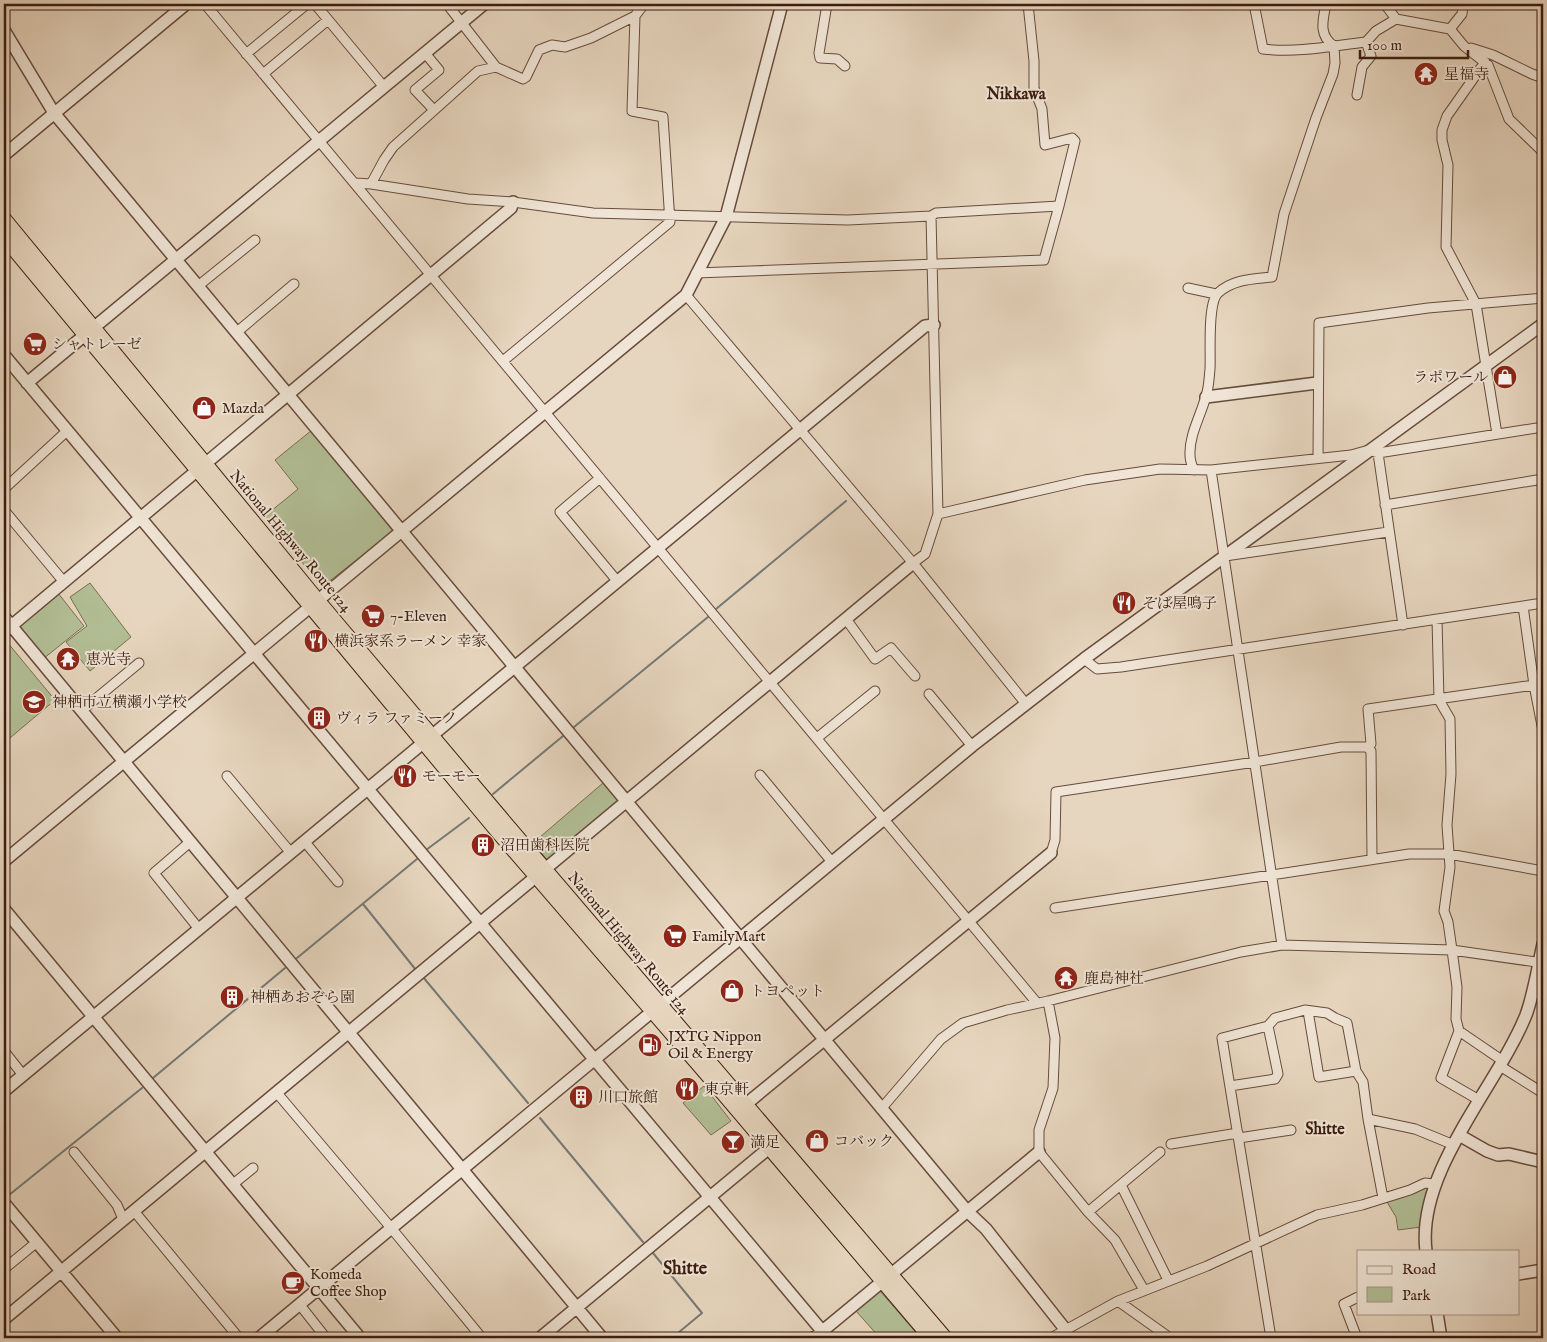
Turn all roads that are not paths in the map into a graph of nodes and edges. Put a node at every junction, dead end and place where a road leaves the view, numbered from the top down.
1 (186, 4) edge
2 (205, 4) edge
3 (307, 4) edge
4 (315, 4) edge
5 (447, 4) edge
6 (484, 4) edge
7 (644, 4) edge
8 (782, 4) edge
9 (827, 4) edge
10 (1028, 4) edge
11 (1254, 4) edge
12 (1326, 4) edge
13 (1386, 4) edge
14 (1463, 4) edge
15 (635, 16) junction
16 (1396, 19) junction
17 (328, 20) junction
18 (462, 22) junction
19 (1450, 29) junction
20 (4, 30) edge
21 (1366, 42) junction
22 (1334, 46) junction
23 (1464, 46) junction
24 (425, 53) junction
25 (246, 54) junction
26 (1485, 62) junction
27 (845, 66) dead end
28 (496, 67) junction
29 (263, 74) junction
30 (1543, 78) edge
31 (384, 87) junction
32 (1356, 95) dead end
33 (434, 110) junction
34 (54, 113) junction
35 (319, 142) junction
36 (1543, 152) edge
37 (4, 155) edge
38 (355, 183) junction
39 (371, 184) junction
40 (513, 202) junction
41 (1059, 206) junction
42 (669, 216) junction
43 (931, 216) junction
44 (726, 217) junction
45 (4, 219) edge
46 (4, 237) edge
47 (255, 240) dead end
48 (177, 260) junction
49 (932, 264) junction
50 (696, 273) junction
51 (430, 275) junction
52 (294, 284) dead end
53 (198, 286) junction
54 (1188, 288) dead end
55 (1216, 294) junction
56 (686, 295) junction
57 (1543, 298) edge
58 (1476, 304) junction
59 (1543, 324) edge
60 (934, 325) junction
61 (90, 332) junction
62 (237, 332) junction
63 (4, 355) edge
64 (503, 361) junction
65 (1485, 365) junction
66 (1317, 383) junction
67 (27, 384) junction
68 (288, 394) junction
69 (1206, 396) junction
70 (545, 412) junction
71 (1543, 427) edge
72 (800, 430) junction
73 (67, 431) junction
74 (1497, 434) junction
75 (1374, 452) junction
76 (1318, 458) junction
77 (202, 467) junction
78 (1194, 470) junction
79 (1211, 470) junction
80 (600, 478) junction
81 (1543, 479) edge
82 (4, 489) edge
83 (1385, 506) junction
84 (4, 510) edge
85 (938, 514) junction
86 (140, 519) junction
87 (402, 531) junction
88 (1388, 532) junction
89 (658, 548) junction
90 (1223, 556) junction
91 (913, 563) junction
92 (64, 582) junction
93 (618, 582) junction
94 (1543, 602) edge
95 (314, 604) junction
96 (1523, 606) junction
97 (1437, 619) junction
98 (846, 620) junction
99 (1402, 624) junction
100 (6, 625) edge
101 (1237, 648) junction
102 (255, 654) junction
103 (1084, 659) junction
104 (139, 664) dead end
105 (514, 667) junction
106 (915, 676) dead end
107 (770, 682) junction
108 (1534, 685) junction
109 (875, 691) dead end
110 (929, 694) dead end
111 (1439, 700) junction
112 (1026, 704) junction
113 (81, 711) junction
114 (1543, 731) edge
115 (817, 738) junction
116 (428, 740) junction
117 (972, 746) junction
118 (1367, 747) junction
119 (123, 762) junction
120 (1255, 762) junction
121 (760, 775) dead end
122 (226, 776) dead end
123 (368, 789) junction
124 (627, 802) junction
125 (883, 819) junction
126 (190, 842) junction
127 (304, 842) junction
128 (291, 852) junction
129 (1051, 853) joint
130 (1449, 854) junction
131 (1372, 859) junction
132 (4, 861) edge
133 (832, 862) junction
134 (1543, 871) edge
135 (540, 873) junction
136 (1271, 876) junction
137 (338, 882) dead end
138 (236, 898) junction
139 (1055, 908) dead end
140 (4, 909) edge
141 (968, 920) junction
142 (480, 923) junction
143 (199, 929) junction
144 (740, 939) junction
145 (1543, 944) edge
146 (1282, 945) junction
147 (1452, 950) junction
148 (1541, 962) edge
149 (1048, 1001) junction
150 (1037, 1003) junction
151 (657, 1009) junction
152 (1308, 1011) junction
153 (94, 1017) junction
154 (1268, 1026) junction
155 (1459, 1031) junction
156 (348, 1033) junction
157 (824, 1040) junction
158 (4, 1051) edge
159 (594, 1060) junction
160 (1501, 1063) junction
161 (1356, 1071) junction
162 (23, 1075) junction
163 (6, 1086) edge
164 (1230, 1086) junction
165 (277, 1093) junction
166 (1543, 1093) edge
167 (1479, 1100) junction
168 (745, 1105) junction
169 (881, 1109) junction
170 (1368, 1119) junction
171 (1291, 1130) dead end
172 (1239, 1136) junction
173 (1457, 1140) junction
174 (1171, 1144) dead end
175 (769, 1148) junction
176 (74, 1152) dead end
177 (205, 1152) junction
178 (1039, 1152) junction
179 (1160, 1152) dead end
180 (1543, 1162) edge
181 (254, 1168) dead end
182 (462, 1170) junction
183 (1434, 1184) junction
184 (232, 1185) junction
185 (1121, 1185) junction
186 (709, 1197) junction
187 (1383, 1198) junction
188 (5, 1207) edge
189 (134, 1210) junction
190 (967, 1211) junction
191 (1088, 1212) junction
192 (124, 1219) junction
193 (392, 1228) junction
194 (37, 1242) junction
195 (1256, 1244) junction
196 (1426, 1250) edge
197 (4, 1269) edge
198 (1543, 1270) edge
199 (61, 1271) junction
200 (1520, 1274) edge
201 (886, 1278) junction
202 (1168, 1280) junction
203 (319, 1289) junction
204 (1144, 1290) junction
205 (1357, 1298) edge
206 (1118, 1300) junction
207 (300, 1305) junction
208 (576, 1307) junction
209 (1437, 1314) edge
210 (4, 1318) edge
211 (1065, 1329) junction
212 (821, 1336) edge
213 (117, 1338) edge
214 (240, 1338) edge
215 (260, 1338) edge
216 (326, 1338) edge
217 (360, 1338) edge
218 (482, 1338) edge
219 (540, 1338) edge
220 (602, 1338) edge
221 (931, 1338) edge
222 (945, 1338) edge
223 (1050, 1338) edge
224 (1170, 1338) edge
225 (1271, 1338) edge
226 (1357, 1338) edge
227 (1441, 1338) edge

1 - 34 street
2 - 25 street
3 - 25 street
4 - 17 street
5 - 18 street
6 - 18 street
7 - 15 street
8 - 44 street
9 - 27 street
10 - 41 street
11 - 22 street
12 - 22 street
13 - 16 street
14 - 19 street
15 - 28 street
15 - 42 street
16 - 19 street
16 - 21 street
17 - 29 street
17 - 31 street
18 - 24 street
18 - 28 street
19 - 23 street
20 - 34 street
21 - 22 street
21 - 32 street
22 - 55 street
23 - 26 street
23 - 30 street
24 - 31 street
24 - 33 street
25 - 29 street
26 - 36 street
26 - 58 street
28 - 33 street
29 - 35 street
31 - 35 street
33 - 39 street
34 - 37 street
34 - 48 street
35 - 38 street
35 - 48 street
38 - 39 street
38 - 51 street
39 - 40 street
40 - 42 street
40 - 51 street
41 - 43 street
41 - 49 street
42 - 44 street
42 - 64 street
43 - 44 street
43 - 49 street
44 - 50 street
45 - 61 highway, National Highway Route 124
46 - 61 highway, National Highway Route 124
47 - 53 street
48 - 53 street
48 - 61 street
49 - 50 street
49 - 60 street
50 - 56 street
51 - 64 street
51 - 68 street
52 - 62 street
53 - 62 street
54 - 55 street
55 - 69 street
56 - 70 street
56 - 72 street
57 - 58 street
58 - 65 street
58 - 66 street
59 - 65 street
60 - 72 street
60 - 85 street
61 - 67 street
61 - 77 highway, National Highway Route 124
62 - 68 street
63 - 67 street
64 - 70 street
65 - 74 street
65 - 75 street
66 - 69 street
66 - 76 street
67 - 73 street
68 - 77 street
68 - 87 street
69 - 78 street
70 - 80 street
70 - 87 street
71 - 74 street
72 - 89 street
72 - 91 street
73 - 82 street
73 - 86 street
74 - 75 street
75 - 76 street
75 - 83 street
75 - 90 street
76 - 79 street
77 - 86 street
77 - 95 highway, National Highway Route 124
78 - 79 street
78 - 85 street
79 - 90 street
80 - 89 street
80 - 93 street
81 - 83 street
83 - 88 street
84 - 92 street
85 - 91 street
86 - 92 street
86 - 102 street
87 - 95 street
87 - 105 street
88 - 90 street
88 - 99 street
89 - 93 street
89 - 107 street
90 - 101 street
90 - 103 street
91 - 98 street
91 - 112 street
92 - 100 street
93 - 105 street
94 - 96 street
95 - 102 street
95 - 116 highway, National Highway Route 124
96 - 97 street
96 - 108 street
97 - 99 street
97 - 111 street
98 - 106 street
98 - 107 street
99 - 101 street
100 - 113 street
101 - 103 street
101 - 120 street
102 - 119 street
102 - 123 street
103 - 112 street
104 - 113 street
105 - 116 street
105 - 124 street
107 - 115 street
107 - 124 street
108 - 111 street
108 - 114 street
109 - 115 street
110 - 117 street
111 - 118 street
111 - 130 street
112 - 117 street
113 - 119 street
115 - 125 street
116 - 123 street
116 - 135 highway, National Highway Route 124
117 - 125 street
118 - 120 street
118 - 131 street
119 - 126 street
119 - 132 street
120 - 129 street
120 - 136 street
121 - 133 street
122 - 128 street
123 - 127 street
123 - 142 street
124 - 135 street
124 - 144 street
125 - 133 street
125 - 141 street
126 - 138 street
126 - 143 street
127 - 128 street
127 - 137 street
128 - 138 street
129 - 141 street
130 - 131 street
130 - 134 street
130 - 147 street
131 - 136 street
133 - 144 street
135 - 142 street
135 - 151 highway, National Highway Route 124
136 - 139 street
136 - 146 street
138 - 143 street
138 - 156 street
140 - 153 street
141 - 150 street
141 - 157 street
142 - 156 street
142 - 159 street
143 - 153 street
144 - 151 street
144 - 157 street
145 - 148 street
146 - 147 street
146 - 149 street
147 - 148 street
147 - 155 street
148 - 160 street
149 - 150 street
149 - 178 street
150 - 169 street
151 - 159 street
151 - 168 highway, National Highway Route 124
151 - 175 highway, National Highway Route 124
152 - 154 street
152 - 161 street
152 - 161 street
153 - 162 street
153 - 177 street
154 - 164 street
154 - 164 street
155 - 160 street
155 - 167 street
156 - 165 street
156 - 182 street
157 - 168 street
157 - 169 street
158 - 162 street
159 - 182 street
159 - 186 street
160 - 166 street
160 - 167 street
161 - 170 street
162 - 163 street
164 - 172 street
165 - 177 street
165 - 193 street
167 - 173 street
168 - 201 highway, National Highway Route 124
169 - 190 street
170 - 173 street
170 - 187 street
171 - 172 street
172 - 174 street
172 - 195 street
173 - 180 street
173 - 183 street
175 - 186 street
175 - 201 highway, National Highway Route 124
176 - 192 street
177 - 184 street
177 - 189 street
178 - 190 street
178 - 191 street
179 - 185 street
181 - 184 street
182 - 193 street
182 - 208 street
183 - 187 street
183 - 196 street
184 - 203 street
185 - 191 street
185 - 202 street
186 - 208 street
186 - 212 street
187 - 195 street
188 - 194 street
189 - 192 street
189 - 214 street
190 - 201 street
190 - 211 street
191 - 204 street
192 - 199 street
193 - 203 street
193 - 218 street
194 - 197 street
194 - 199 street
195 - 202 street
195 - 225 street
198 - 200 street
199 - 210 street
199 - 213 street
201 - 212 street
201 - 221 highway, National Highway Route 124
201 - 222 highway, National Highway Route 124
202 - 204 street
203 - 207 street
203 - 217 street
204 - 206 street
205 - 226 street
206 - 211 street
206 - 224 street
207 - 215 street
207 - 216 street
208 - 219 street
208 - 220 street
209 - 227 street
211 - 223 street

